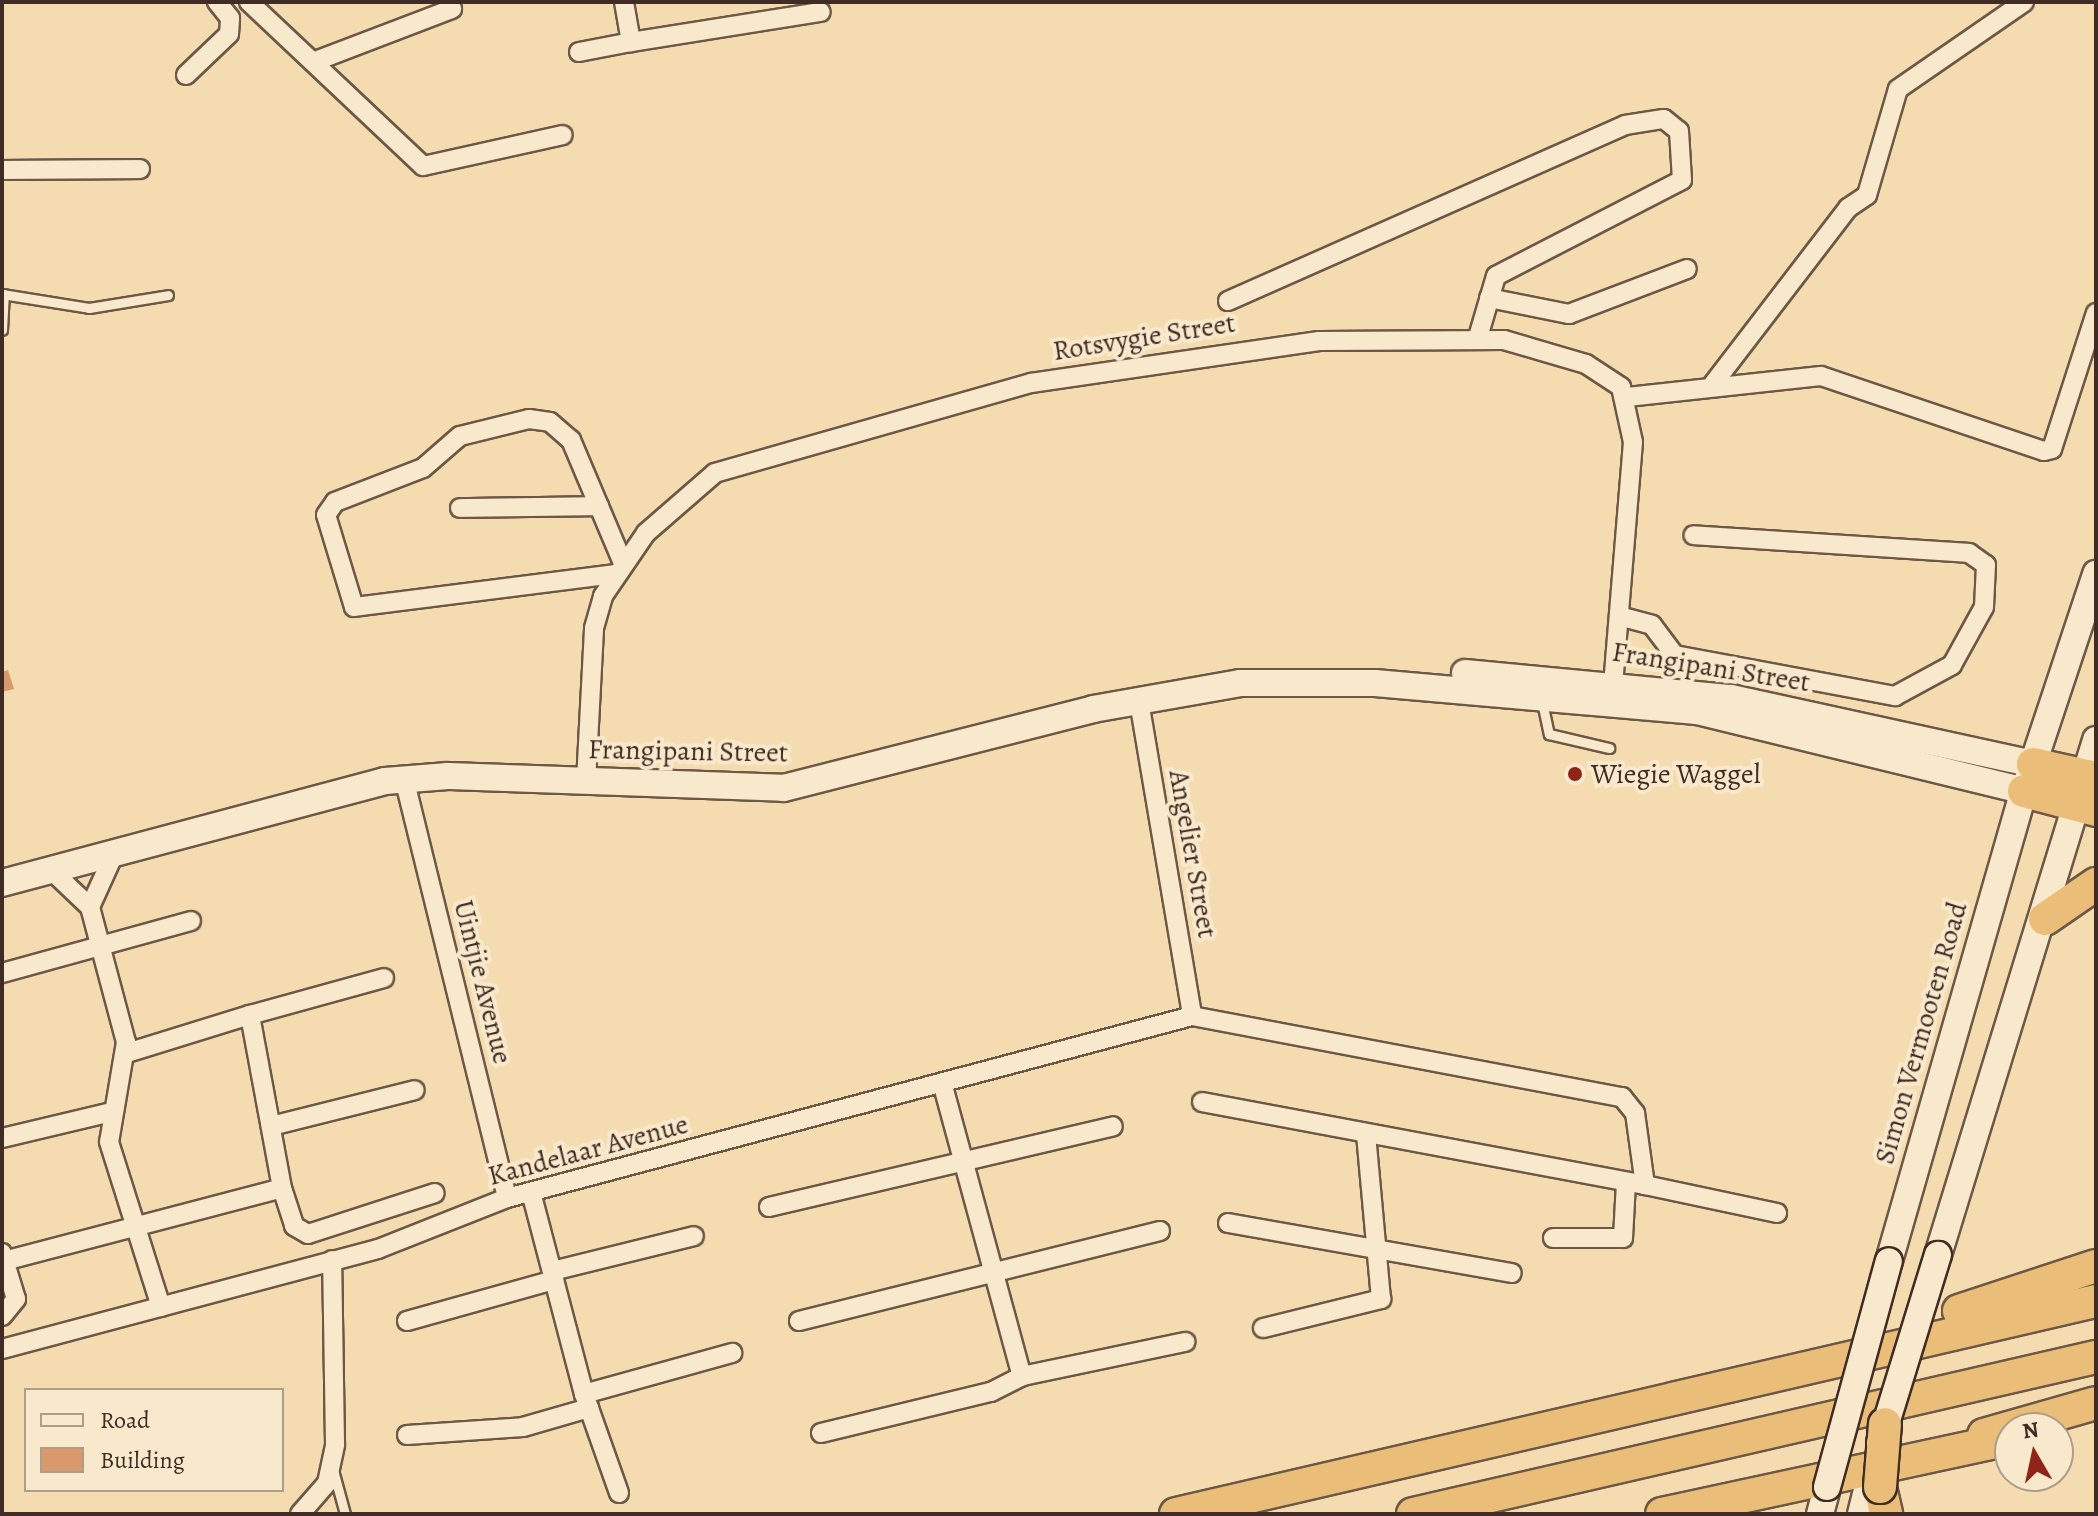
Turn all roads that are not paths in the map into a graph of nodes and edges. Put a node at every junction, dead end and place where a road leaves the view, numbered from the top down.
1 (217, 2) edge
2 (249, 2) edge
3 (624, 2) edge
4 (2024, 2) edge
5 (452, 9) dead end
6 (821, 12) dead end
7 (631, 42) junction
8 (579, 52) dead end
9 (313, 62) junction
10 (186, 75) dead end
11 (563, 135) dead end
12 (140, 169) dead end
13 (2, 170) edge
14 (1687, 269) dead end
15 (3, 294) edge
16 (168, 295) dead end
17 (1489, 298) junction
18 (1228, 301) dead end
19 (2096, 313) edge
20 (2, 330) edge
21 (1478, 337) junction
22 (1713, 384) junction
23 (1627, 397) junction
24 (599, 506) junction
25 (460, 508) dead end
26 (1694, 535) dead end
27 (618, 567) junction
28 (2096, 574) edge
29 (1619, 616) junction
30 (1375, 683) junction
31 (1613, 691) junction
32 (1542, 694) junction
33 (1139, 701) junction
34 (2096, 740) edge
35 (1609, 748) dead end
36 (2029, 777) junction
37 (404, 778) junction
38 (586, 782) junction
39 (2090, 793) edge
40 (115, 852) junction
41 (51, 870) junction
42 (2, 883) edge
43 (2096, 884) edge
44 (90, 907) junction
45 (2045, 919) junction
46 (191, 921) dead end
47 (100, 947) junction
48 (2, 973) edge
49 (384, 978) dead end
50 (250, 1015) junction
51 (1192, 1016) junction
52 (127, 1053) junction
53 (943, 1086) junction
54 (415, 1090) dead end
55 (1202, 1102) dead end
56 (108, 1113) junction
57 (271, 1126) junction
58 (1113, 1126) dead end
59 (1366, 1135) junction
60 (2, 1138) edge
61 (960, 1159) junction
62 (1635, 1184) junction
63 (282, 1188) junction
64 (531, 1192) junction
65 (435, 1193) dead end
66 (507, 1198) junction
67 (769, 1207) dead end
68 (1777, 1213) dead end
69 (1228, 1223) dead end
70 (135, 1226) junction
71 (1160, 1231) dead end
72 (694, 1236) dead end
73 (1553, 1238) dead end
74 (1373, 1246) junction
75 (3, 1257) edge
76 (332, 1260) junction
77 (2096, 1266) edge
78 (990, 1271) junction
79 (1512, 1273) dead end
80 (553, 1276) junction
81 (2096, 1301) edge
82 (161, 1307) junction
83 (2, 1316) edge
84 (407, 1321) dead end
85 (799, 1321) dead end
86 (1263, 1328) dead end
87 (1185, 1342) dead end
88 (2, 1349) edge
89 (732, 1353) dead end
90 (2096, 1357) edge
91 (1816, 1360) junction
92 (1022, 1376) junction
93 (586, 1401) junction
94 (2096, 1403) edge
95 (2096, 1423) edge
96 (1885, 1424) joint
97 (2074, 1427) edge
98 (821, 1433) dead end
99 (407, 1435) dead end
100 (1994, 1442) edge
101 (1902, 1459) junction
102 (332, 1467) junction
103 (619, 1493) dead end
104 (1879, 1493) edge
105 (300, 1514) edge
106 (345, 1514) edge
107 (1176, 1514) edge
108 (1413, 1514) edge
109 (1662, 1514) edge
110 (1820, 1514) edge
111 (1861, 1514) edge

1 - 10 street
2 - 9 street
3 - 7 street
4 - 22 street
5 - 9 street
6 - 7 street
7 - 8 street
9 - 11 street
12 - 13 street
14 - 17 street
15 - 16 lane
15 - 20 lane
17 - 18 street
17 - 21 street
19 - 22 street
21 - 23 street, Rotsvygie Street
21 - 27 street, Rotsvygie Street
22 - 23 street
23 - 29 street
24 - 25 street
24 - 27 street
24 - 27 street
26 - 29 street
27 - 38 street, Rotsvygie Street
28 - 36 street, Simon Vermooten Road
29 - 31 street
30 - 31 street, Frangipani Street
30 - 32 street, Frangipani Street
30 - 33 street, Frangipani Street
31 - 32 street, Frangipani Street
31 - 36 street, Frangipani Street
32 - 35 lane
33 - 38 street, Frangipani Street
33 - 51 street, Angelier Street
34 - 39 street
36 - 39 highway
36 - 110 street, Simon Vermooten Road, bridge
37 - 38 street, Frangipani Street
37 - 40 street, Frangipani Street
37 - 66 street, Uintjie Avenue
39 - 45 street
40 - 41 street, Frangipani Street
40 - 44 street
41 - 42 street, Frangipani Street
41 - 44 street
43 - 45 highway
44 - 47 street
45 - 96 street, bridge
46 - 47 street
47 - 48 street
47 - 52 street
49 - 50 street
50 - 52 street
50 - 57 street
51 - 53 street, Kandelaar Avenue
51 - 62 street
52 - 56 street
53 - 61 street
53 - 64 street, Kandelaar Avenue
54 - 57 street
55 - 59 street
56 - 60 street
56 - 70 street
57 - 63 street
58 - 61 street
59 - 62 street
59 - 74 street
61 - 67 street
61 - 78 street
62 - 68 street
62 - 73 street
63 - 65 street
63 - 70 street
64 - 66 street, Kandelaar Avenue
64 - 80 street
66 - 76 street, Kandelaar Avenue
69 - 74 street
70 - 75 street
70 - 82 street
71 - 78 street
72 - 80 street
74 - 79 street
74 - 86 street
75 - 83 street
76 - 82 street, Kandelaar Avenue
76 - 102 street
77 - 91 highway
78 - 85 street
78 - 92 street
80 - 84 street
80 - 93 street
81 - 91 highway
82 - 88 street, Kandelaar Avenue
87 - 92 street
89 - 93 street
90 - 108 highway
91 - 107 highway
92 - 98 street
93 - 99 street
93 - 103 street
94 - 101 highway
95 - 97 highway
96 - 104 highway, bridge
100 - 101 highway
101 - 109 highway
102 - 105 street
102 - 106 lane
104 - 111 street

